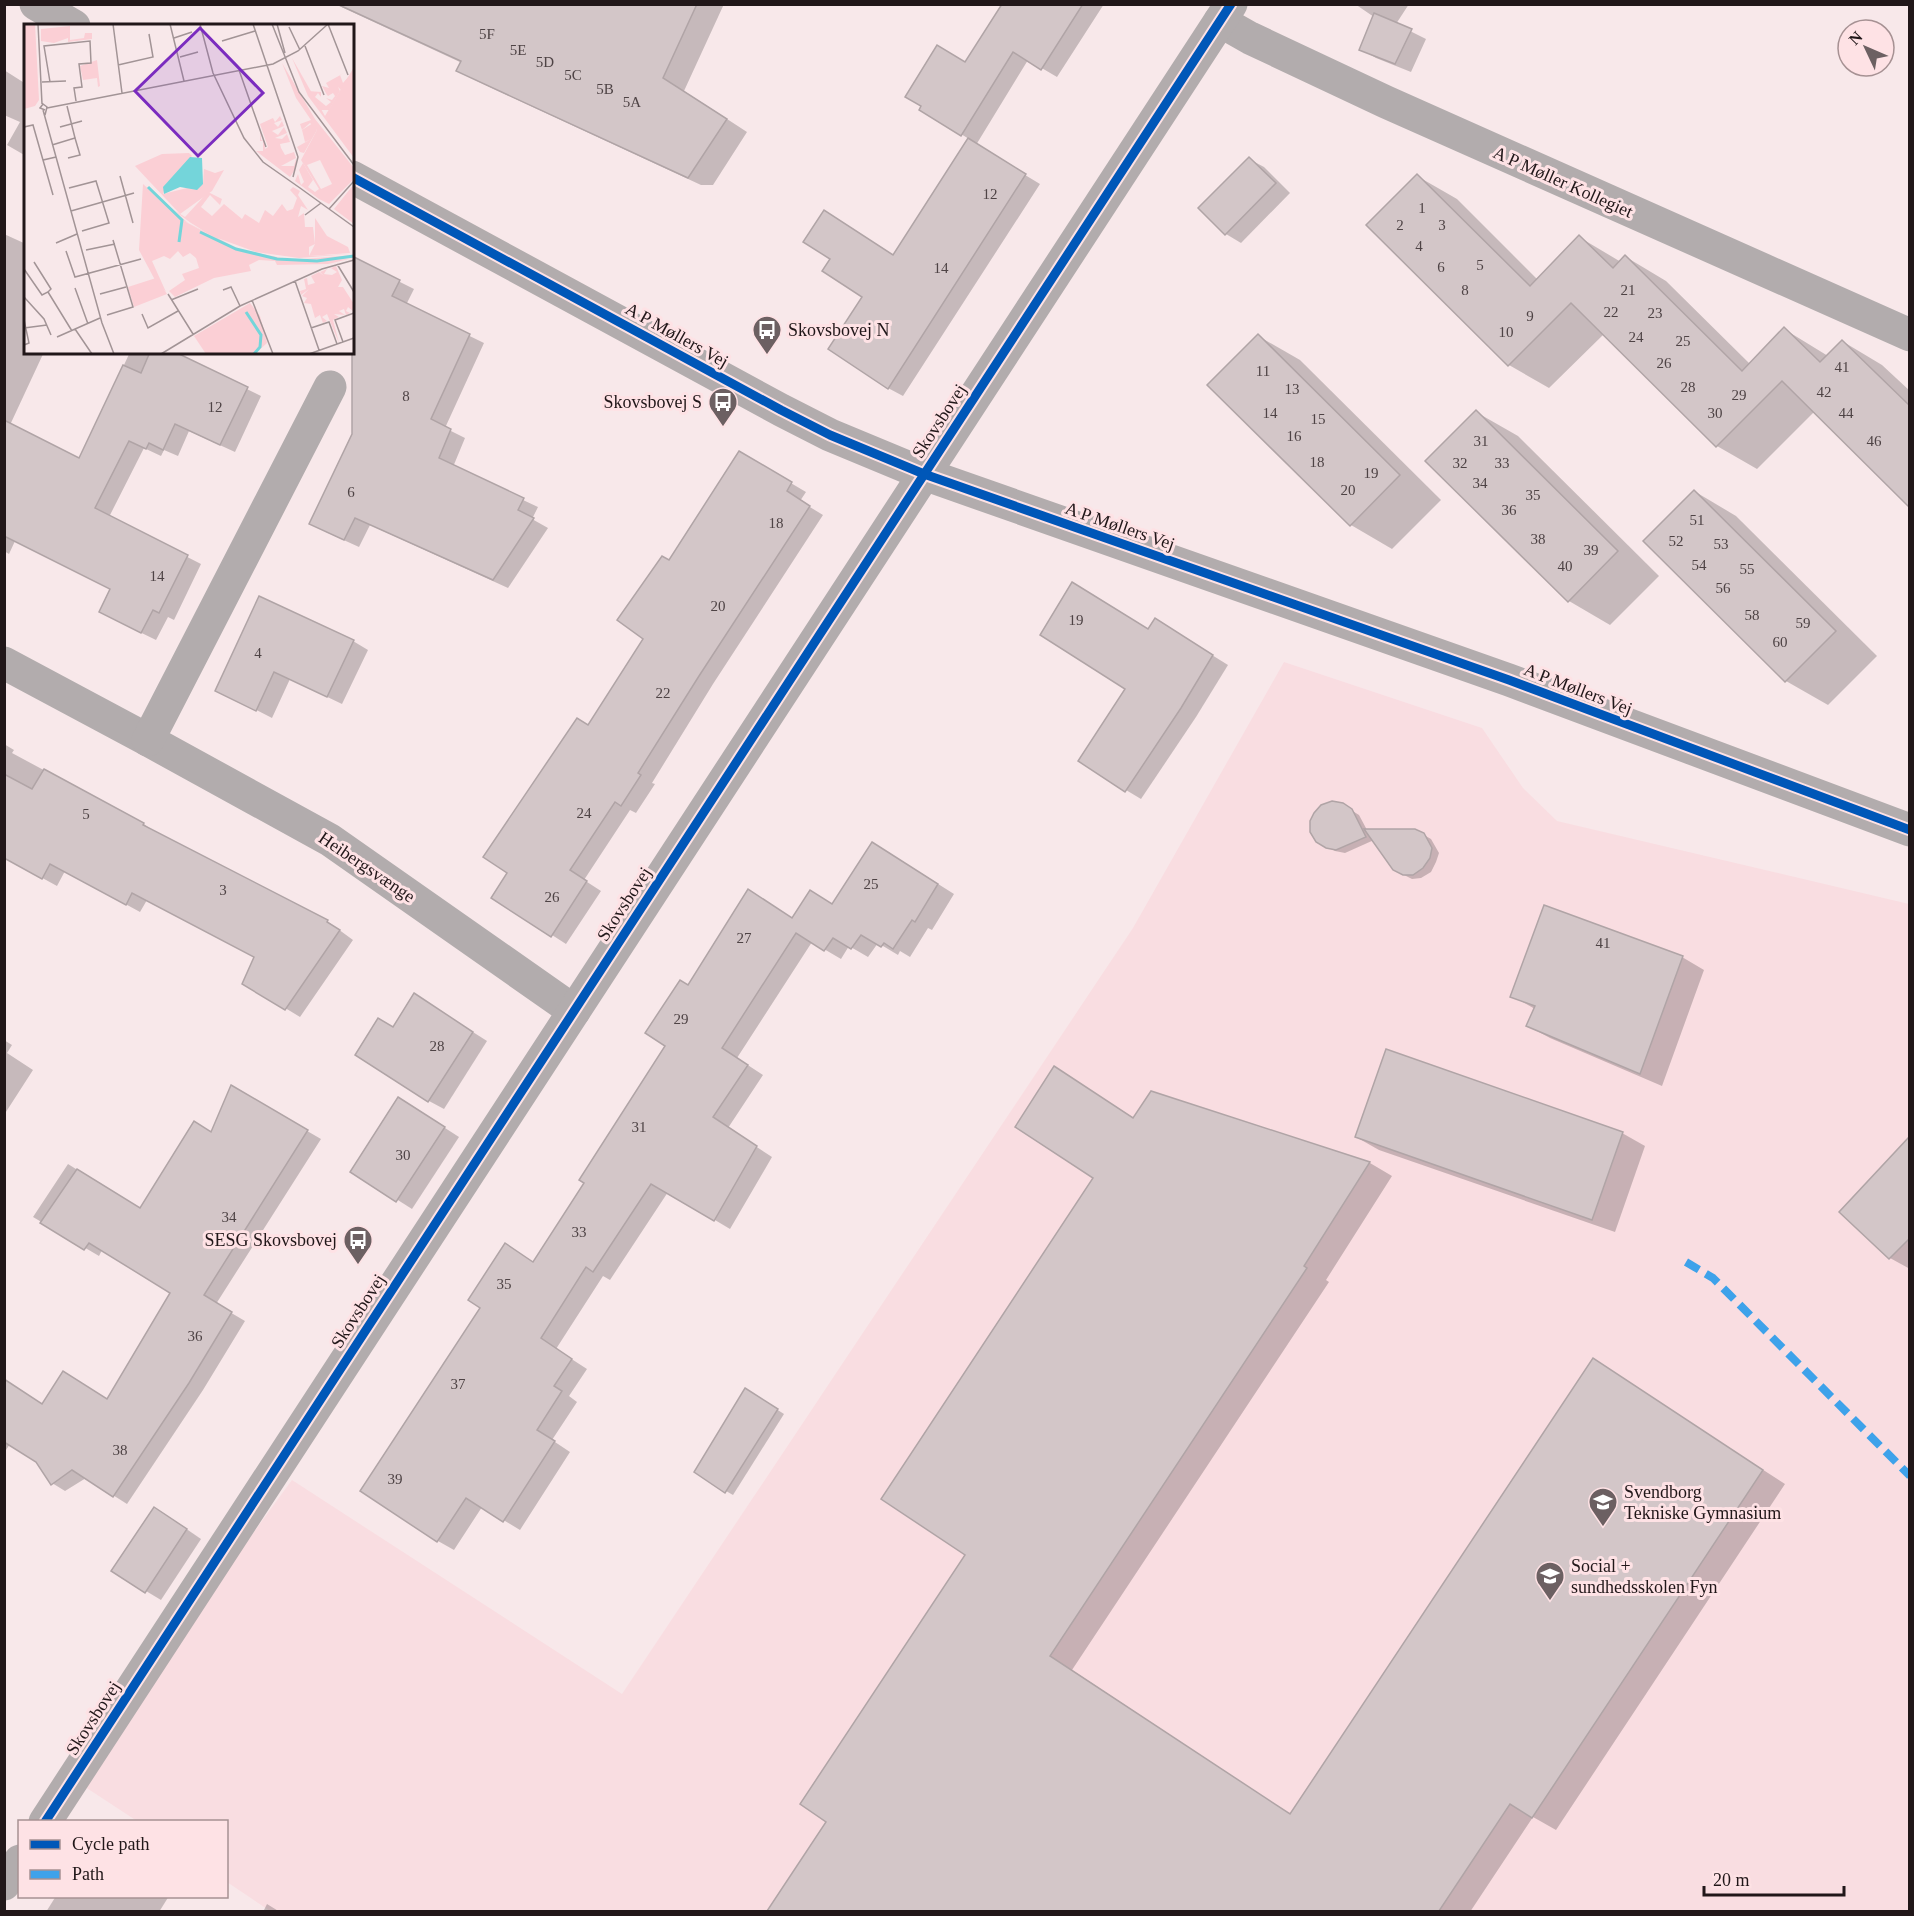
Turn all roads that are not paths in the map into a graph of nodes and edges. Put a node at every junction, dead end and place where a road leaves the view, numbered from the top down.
1 (36, 4) edge
2 (1226, 13) edge
3 (71, 24) edge
4 (354, 178) edge
5 (1910, 335) edge
6 (330, 387) dead end
7 (924, 474) junction
8 (4, 663) edge
9 (148, 740) junction
10 (1910, 830) edge
11 (574, 1011) junction
12 (46, 1820) edge
13 (18, 1864) edge
14 (4, 1884) edge

1 - 3 street
2 - 5 street, A P Møller Kollegiet
2 - 7 street, Skovsbovej
4 - 7 street, A P Møllers Vej
6 - 9 street
7 - 10 street, A P Møllers Vej
7 - 11 street, Skovsbovej
8 - 9 street, Heibergsvænge
9 - 11 street, Heibergsvænge
11 - 12 street, Skovsbovej
13 - 14 street

